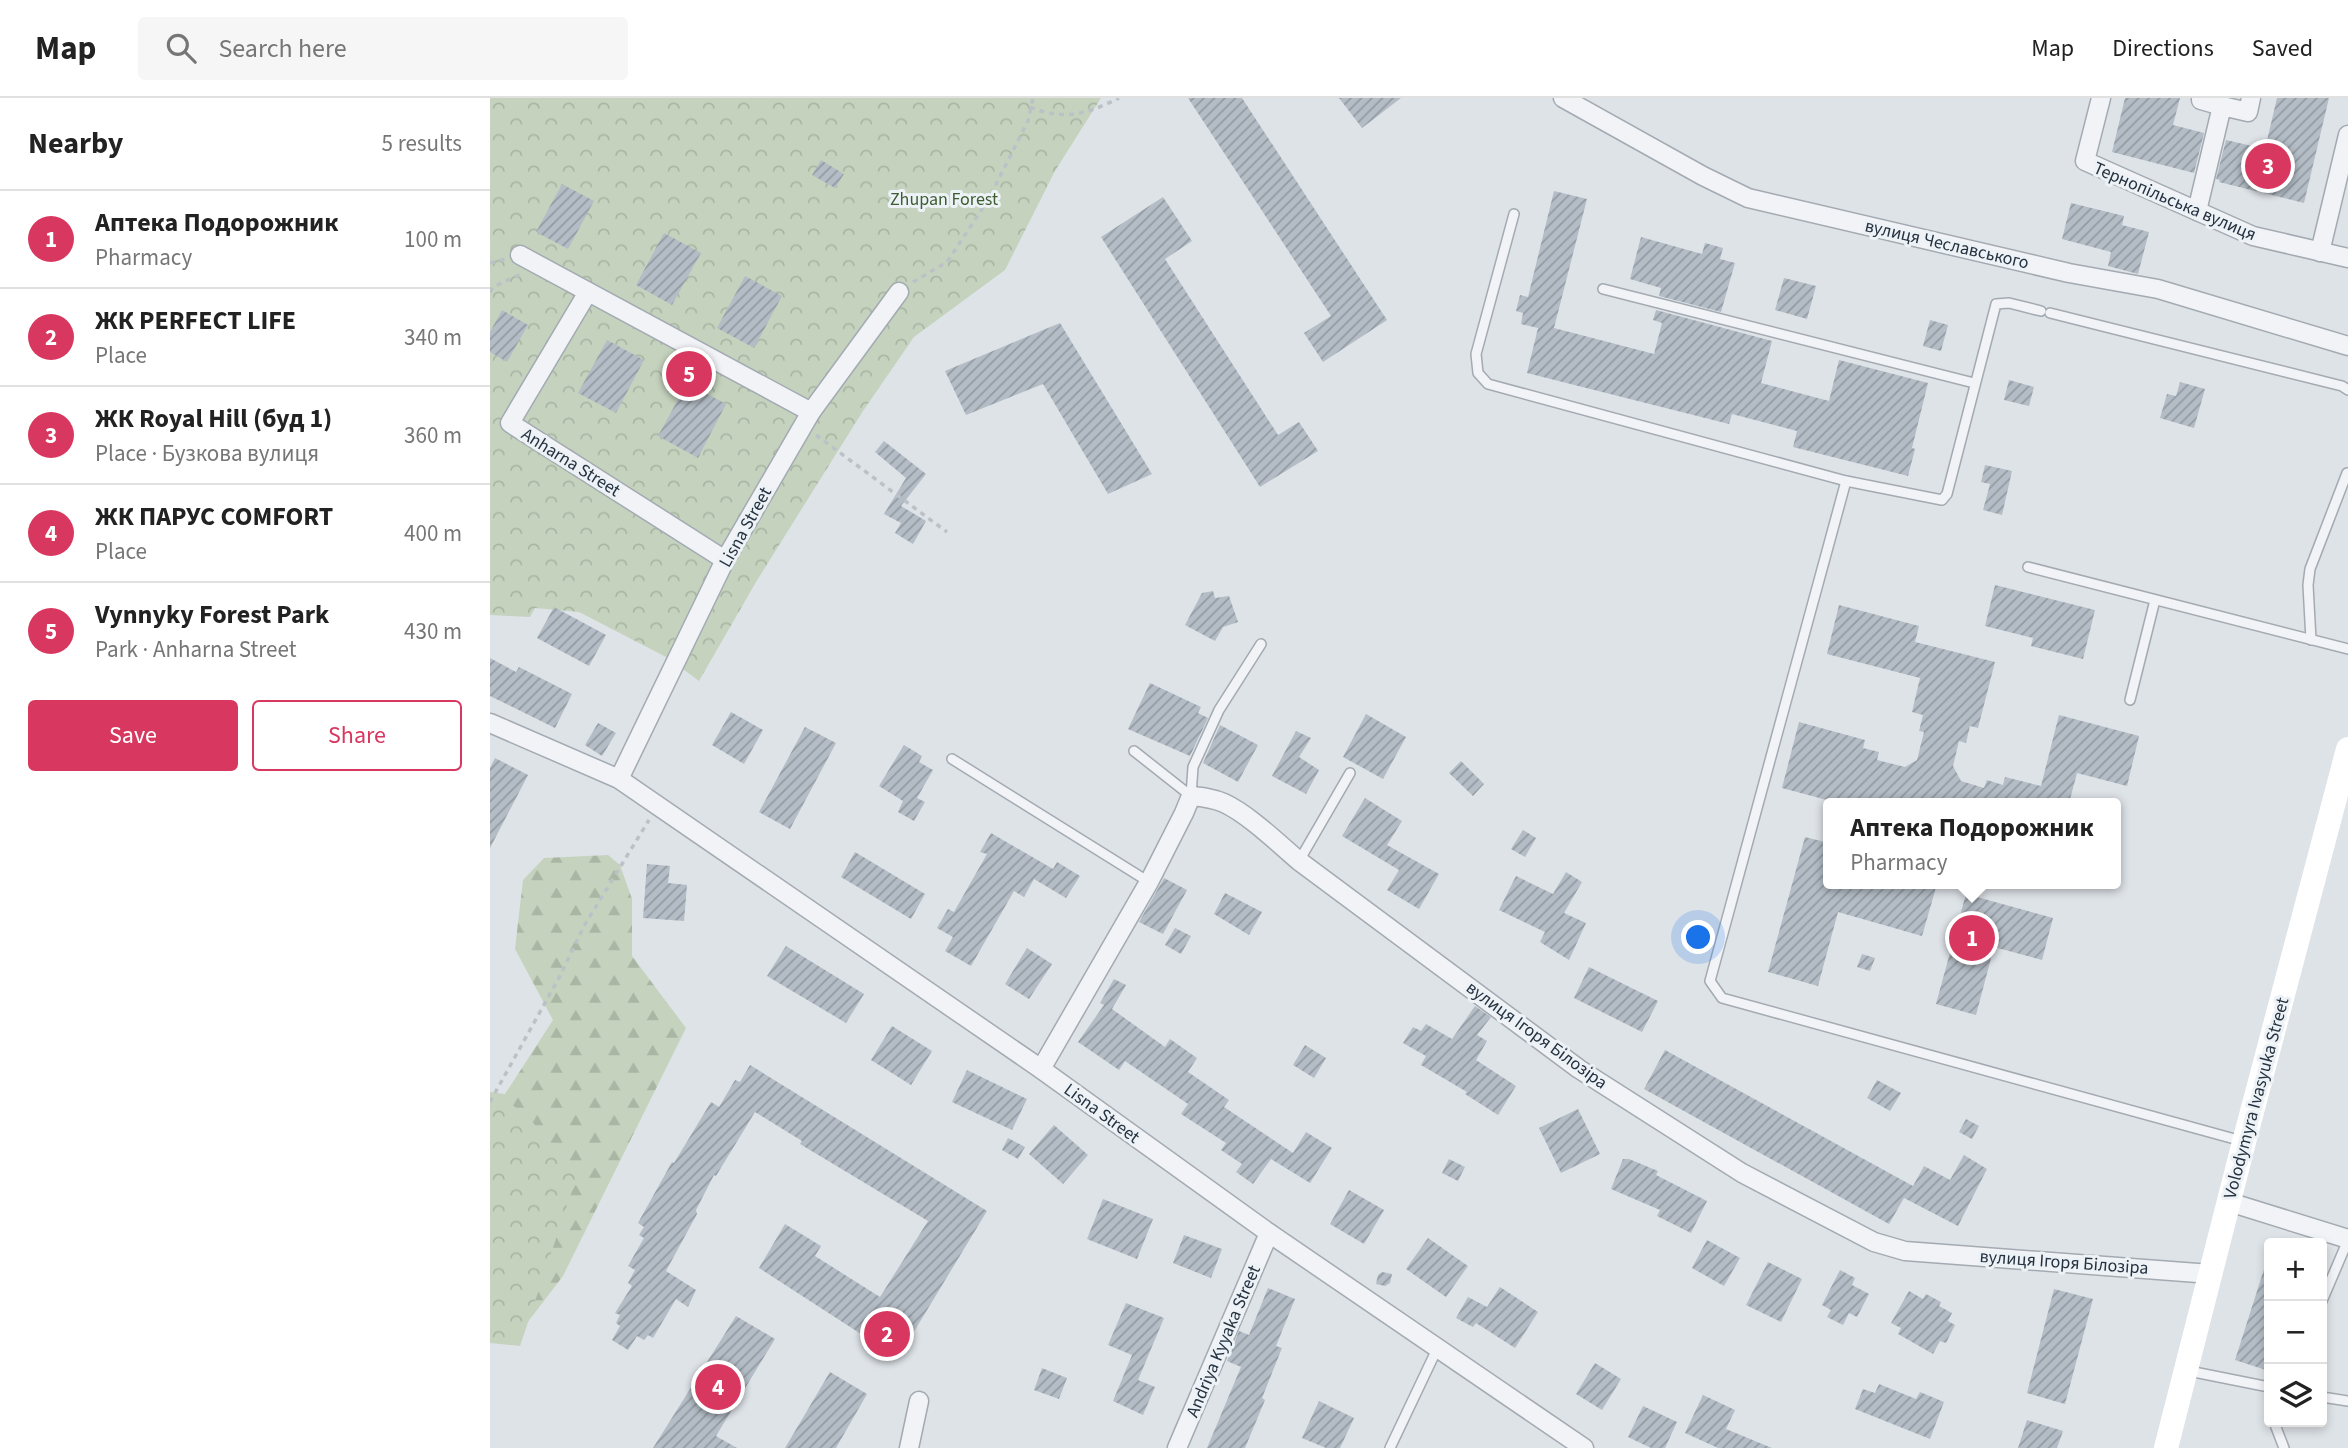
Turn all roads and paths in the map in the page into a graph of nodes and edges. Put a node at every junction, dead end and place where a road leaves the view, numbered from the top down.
1 (1030, 98) edge
2 (1119, 98) edge
3 (1563, 98) edge
4 (2101, 98) edge
5 (2202, 98) edge
6 (2251, 98) edge
7 (2222, 106) junction
8 (1030, 107) junction
9 (2348, 135) edge
10 (2197, 211) junction
11 (1514, 214) dead end
12 (2320, 252) junction
13 (520, 255) dead end
14 (2348, 258) edge
15 (539, 265) junction
16 (1603, 289) dead end
17 (490, 292) edge
18 (589, 292) junction
19 (899, 292) joint
20 (2348, 346) edge
21 (1974, 383) junction
22 (2348, 390) edge
23 (807, 419) junction
24 (2348, 472) edge
25 (1846, 481) junction
26 (947, 532) dead end
27 (725, 560) junction
28 (2028, 567) dead end
29 (2155, 600) junction
30 (2311, 640) junction
31 (1261, 644) dead end
32 (2348, 649) edge
33 (2130, 700) dead end
34 (490, 723) edge
35 (2348, 749) edge
36 (1134, 751) dead end
37 (952, 759) dead end
38 (1350, 773) dead end
39 (619, 779) junction
40 (1191, 796) junction
41 (658, 806) junction
42 (1300, 861) junction
43 (1149, 882) junction
44 (1041, 1069) junction
45 (490, 1102) edge
46 (2244, 1142) junction
47 (2229, 1202) junction
48 (1269, 1233) junction
49 (2348, 1239) edge
50 (2211, 1274) junction
51 (2327, 1289) edge
52 (1437, 1349) junction
53 (2187, 1370) junction
54 (2264, 1388) edge
55 (2327, 1398) edge
56 (919, 1401) dead end
57 (2348, 1401) edge
58 (2276, 1427) edge
59 (909, 1448) edge
60 (1177, 1448) edge
61 (1390, 1448) edge
62 (1584, 1448) edge
63 (2166, 1448) edge
64 (2284, 1448) edge

1 - 8 path
2 - 8 path
3 - 20 street, вулиця Чеславського
4 - 10 street, Тернопільська вулиця
5 - 7 street
6 - 7 street
7 - 10 street
8 - 19 path
9 - 12 street
10 - 12 street, Тернопільська вулиця
11 - 25 lane
12 - 14 street, Тернопільська вулиця
13 - 15 street
15 - 17 path
15 - 18 street
16 - 21 lane
18 - 23 street
18 - 27 street, Anharna Street
19 - 23 street, Lisna Street
21 - 22 lane
21 - 25 lane
23 - 26 path
23 - 27 street, Lisna Street
24 - 30 lane
25 - 46 lane
27 - 39 street, Lisna Street
28 - 29 lane
29 - 30 lane
29 - 33 lane
30 - 32 lane
31 - 40 lane
34 - 39 street, Lisna Street
35 - 46 main road, Volodymyra Ivasyuka Street
36 - 40 lane
37 - 43 lane
38 - 42 lane
39 - 41 street, Lisna Street
40 - 42 street, вулиця Ігоря Білозіра
40 - 43 street
41 - 44 street, Lisna Street
41 - 45 path
42 - 50 street, вулиця Ігоря Білозіра
43 - 44 street
44 - 48 street, Lisna Street
46 - 47 main road, Volodymyra Ivasyuka Street
47 - 49 street
47 - 50 main road, Volodymyra Ivasyuka Street
48 - 52 street, Lisna Street
48 - 60 street, Andriya Kyyaka Street
49 - 51 lane
50 - 53 main road, Volodymyra Ivasyuka Street
52 - 61 lane
52 - 62 street, Lisna Street
53 - 54 lane
53 - 63 main road, Volodymyra Ivasyuka Street
55 - 57 lane
56 - 59 street
58 - 64 lane

